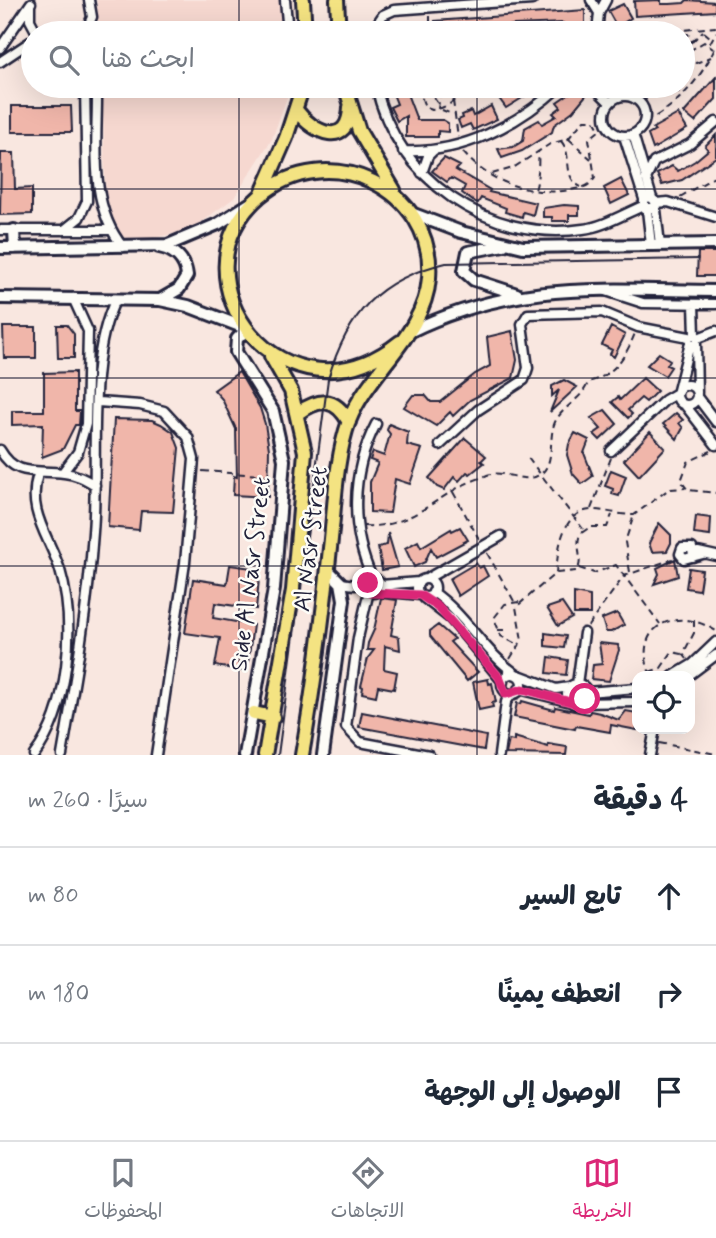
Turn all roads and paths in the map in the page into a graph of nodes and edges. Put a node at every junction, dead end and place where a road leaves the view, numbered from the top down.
1 (285, 0) edge
2 (303, 0) edge
3 (337, 0) edge
4 (532, 0) edge
5 (591, 0) edge
6 (606, 0) edge
7 (32, 1) edge
8 (92, 1) edge
9 (429, 8) junction
10 (599, 13) junction
11 (31, 21) edge
12 (90, 21) edge
13 (288, 21) edge
14 (304, 21) edge
15 (338, 21) edge
16 (379, 21) edge
17 (430, 21) edge
18 (598, 21) edge
19 (716, 27) edge
20 (700, 28) junction
21 (695, 29) edge
22 (703, 31) junction
23 (716, 32) edge
24 (711, 38) junction
25 (695, 39) edge
26 (695, 44) edge
27 (709, 44) junction
28 (716, 46) edge
29 (0, 48) edge
30 (21, 48) edge
31 (714, 50) junction
32 (711, 57) junction
33 (0, 62) edge
34 (695, 63) edge
35 (695, 81) edge
36 (85, 98) edge
37 (97, 98) edge
38 (300, 98) edge
39 (348, 98) edge
40 (380, 98) edge
41 (424, 98) edge
42 (434, 98) edge
43 (440, 98) edge
44 (456, 98) edge
45 (544, 98) edge
46 (605, 98) edge
47 (617, 98) edge
48 (640, 98) edge
49 (640, 98) edge
50 (646, 98) edge
51 (680, 98) edge
52 (643, 100) junction
53 (453, 101) junction
54 (610, 103) junction
55 (439, 104) junction
56 (350, 107) junction
57 (439, 110) junction
58 (297, 111) junction
59 (453, 115) junction
60 (645, 122) junction
61 (716, 122) edge
62 (610, 129) junction
63 (600, 130) junction
64 (629, 135) junction
65 (568, 138) junction
66 (560, 141) junction
67 (573, 143) junction
68 (460, 144) junction
69 (567, 148) junction
70 (434, 150) junction
71 (403, 151) junction
72 (538, 151) junction
73 (639, 156) junction
74 (592, 160) junction
75 (654, 162) junction
76 (639, 168) junction
77 (422, 173) junction
78 (490, 174) junction
79 (716, 176) edge
80 (646, 179) junction
81 (582, 188) junction
82 (533, 190) junction
83 (259, 197) junction
84 (402, 202) junction
85 (670, 203) junction
86 (649, 204) junction
87 (84, 210) junction
88 (102, 211) junction
89 (411, 213) junction
90 (716, 217) edge
91 (0, 230) edge
92 (14, 230) junction
93 (64, 230) junction
94 (110, 230) junction
95 (507, 244) junction
96 (716, 244) edge
97 (655, 245) junction
98 (123, 247) junction
99 (156, 247) junction
100 (0, 248) edge
101 (15, 248) junction
102 (604, 290) junction
103 (716, 291) edge
104 (518, 294) junction
105 (0, 298) edge
106 (73, 298) junction
107 (116, 299) junction
108 (160, 300) junction
109 (694, 304) junction
110 (716, 304) edge
111 (638, 327) junction
112 (245, 329) junction
113 (716, 331) edge
114 (409, 332) junction
115 (694, 339) junction
116 (400, 342) junction
117 (269, 352) junction
118 (678, 391) junction
119 (697, 395) junction
120 (97, 402) junction
121 (685, 405) junction
122 (298, 413) junction
123 (349, 422) junction
124 (716, 422) edge
125 (376, 424) dead end
126 (440, 445) dead end
127 (716, 445) edge
128 (614, 449) joint
129 (0, 450) edge
130 (528, 458) dead end
131 (194, 471) junction
132 (63, 472) junction
133 (38, 474) junction
134 (541, 474) junction
135 (282, 477) junction
136 (681, 481) junction
137 (95, 485) junction
138 (678, 487) junction
139 (685, 488) junction
140 (716, 493) edge
141 (591, 510) junction
142 (613, 514) junction
143 (634, 514) junction
144 (574, 517) junction
145 (356, 525) junction
146 (584, 530) junction
147 (501, 536) dead end
148 (681, 556) joint
149 (716, 556) edge
150 (579, 568) junction
151 (328, 570) junction
152 (631, 572) junction
153 (556, 573) junction
154 (624, 576) junction
155 (424, 580) junction
156 (341, 583) junction
157 (371, 587) junction
158 (390, 588) junction
159 (433, 593) junction
160 (422, 596) junction
161 (520, 602) junction
162 (694, 619) junction
163 (661, 625) junction
164 (497, 630) junction
165 (508, 630) dead end
166 (716, 631) edge
167 (584, 633) joint
168 (716, 642) edge
169 (520, 646) junction
170 (683, 653) junction
171 (716, 654) edge
172 (503, 663) junction
173 (690, 665) junction
174 (649, 671) edge
175 (652, 671) edge
176 (681, 671) edge
177 (694, 671) edge
178 (517, 674) junction
179 (503, 685) junction
180 (573, 685) junction
181 (632, 688) edge
182 (516, 691) junction
183 (587, 692) junction
184 (632, 702) edge
185 (576, 703) junction
186 (505, 705) junction
187 (254, 713) junction
188 (273, 717) junction
189 (654, 734) edge
190 (652, 742) junction
191 (497, 753) edge
192 (716, 754) edge
193 (34, 755) edge
194 (62, 755) edge
195 (156, 755) edge
196 (246, 755) edge
197 (265, 755) edge
198 (302, 755) edge
199 (323, 755) edge
200 (429, 755) edge
201 (650, 755) edge

1 - 13 street
2 - 14 main road
3 - 15 main road
4 - 9 street
5 - 10 street
6 - 10 street
7 - 11 street
7 - 29 street
8 - 12 street
9 - 16 street
9 - 17 path
10 - 18 street
19 - 20 path
20 - 21 path
20 - 22 path
22 - 24 path
22 - 25 path
23 - 24 path
24 - 27 path
26 - 27 path
27 - 31 path
28 - 31 path
30 - 33 street
31 - 32 path
32 - 34 path
32 - 35 path
36 - 87 street
37 - 88 street
38 - 58 main road
39 - 56 main road
40 - 71 street
41 - 57 path
42 - 55 path
43 - 55 path
44 - 53 path
45 - 68 street
46 - 54 street
47 - 54 street
48 - 52 street
49 - 52 path
50 - 52 path
51 - 60 path
52 - 60 street
53 - 57 path
53 - 59 path
54 - 62 street
55 - 57 path
56 - 58 main road
56 - 84 main road
57 - 59 path
58 - 83 main road
59 - 68 path
60 - 64 street
61 - 75 street
62 - 63 path
62 - 64 street
63 - 65 path
63 - 74 path
64 - 73 street
64 - 76 street
65 - 66 path
65 - 67 path
66 - 69 path
66 - 72 path
67 - 69 path
67 - 74 path
68 - 70 street
68 - 78 path
69 - 81 path
70 - 71 street
70 - 77 street
71 - 77 street
72 - 78 path
72 - 82 path
73 - 75 street
73 - 76 street
74 - 81 path
75 - 80 street
76 - 80 street
76 - 86 street
77 - 86 street
78 - 82 path
79 - 85 path
80 - 86 street
81 - 82 path
83 - 84 main road
83 - 99 street
83 - 112 main road
84 - 89 main road
85 - 86 street
85 - 90 street
86 - 97 street
87 - 88 street
87 - 93 street
88 - 94 street
89 - 95 street
89 - 114 main road
91 - 92 street
92 - 93 street
92 - 101 street
93 - 94 street
94 - 98 street
95 - 97 street
95 - 104 street
96 - 97 street
98 - 99 street
98 - 101 street
99 - 108 street
100 - 101 street
102 - 103 street
102 - 104 street
102 - 109 street
104 - 114 street
105 - 106 street
106 - 107 street
106 - 132 street
107 - 108 street
107 - 120 street
108 - 112 street
109 - 110 street
109 - 115 street
111 - 115 street
111 - 126 street
111 - 134 path
112 - 117 main road
112 - 135 street, Side Al Nasr Street
113 - 115 street
114 - 116 main road
115 - 118 street
115 - 119 street
116 - 117 main road
116 - 123 main road, Al Nasr Street
117 - 122 main road, Al Nasr Street
118 - 119 street
118 - 121 street
118 - 128 street
119 - 121 street
119 - 124 street
120 - 131 street
120 - 137 street
121 - 127 street
122 - 123 main road
122 - 188 main road, Al Nasr Street
123 - 151 main road, Al Nasr Street
125 - 145 street
127 - 136 path
128 - 141 path
129 - 133 street
130 - 134 path
131 - 135 path
131 - 195 street
132 - 133 street
132 - 137 street
133 - 193 street
134 - 144 path
134 - 145 path
135 - 187 street, Side Al Nasr Street
136 - 138 path
136 - 139 path
137 - 194 street
138 - 139 path
138 - 143 path
139 - 140 path
141 - 142 path
141 - 144 path
142 - 143 path
142 - 146 path
143 - 152 path
144 - 146 path
144 - 153 path
145 - 157 street
146 - 150 path
147 - 155 street
148 - 149 street
148 - 152 path
150 - 153 path
150 - 154 path
151 - 156 street
151 - 198 main road, Al Nasr Street
152 - 154 path
153 - 161 path
154 - 163 path
154 - 167 path
155 - 158 street
155 - 159 street
155 - 160 street
156 - 157 street
156 - 199 street
157 - 158 street
157 - 200 street
158 - 160 street
159 - 160 street
159 - 172 street
160 - 179 street
161 - 164 path
161 - 169 path
162 - 163 path
162 - 166 path
162 - 170 path
163 - 174 path
164 - 165 path
164 - 169 path
167 - 180 street
168 - 173 street
169 - 172 path
170 - 173 path
170 - 175 path
171 - 177 street
172 - 178 street
173 - 176 street
178 - 179 street
178 - 180 street
178 - 182 street
179 - 182 street
179 - 186 street
180 - 183 street
180 - 185 street
181 - 183 street
182 - 185 street
182 - 186 street
183 - 185 street
184 - 185 street
186 - 191 street
187 - 188 main road
187 - 196 street, Side Al Nasr Street
188 - 197 main road, Al Nasr Street
189 - 190 street
190 - 192 path
190 - 201 street

